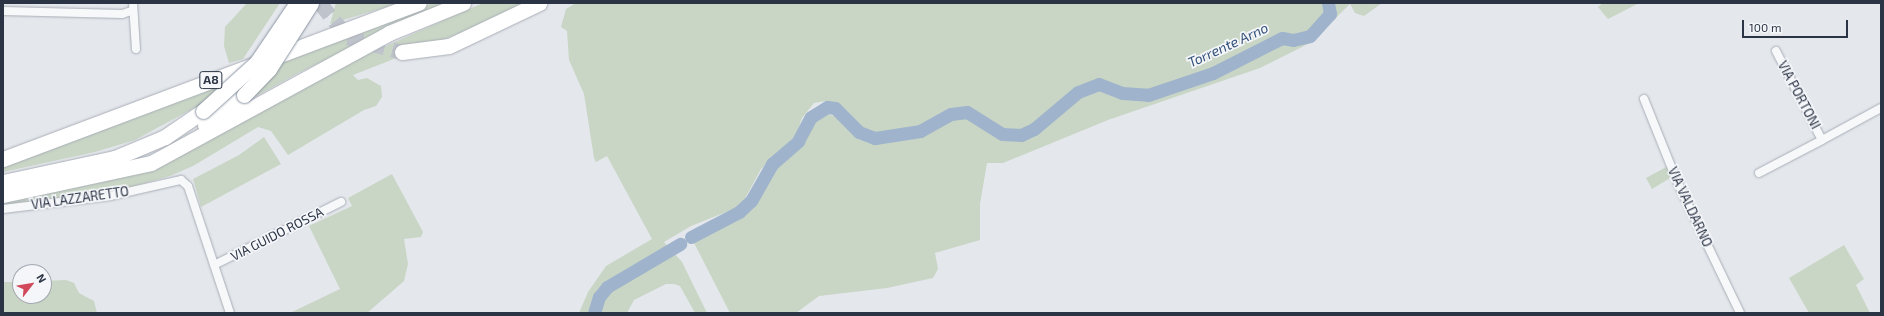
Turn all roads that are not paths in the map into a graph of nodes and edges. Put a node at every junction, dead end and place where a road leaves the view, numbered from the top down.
1 (298, 3) edge
2 (311, 3) edge
3 (419, 3) edge
4 (463, 3) edge
5 (539, 3) edge
6 (132, 7) edge
7 (3, 11) edge
8 (136, 49) dead end
9 (1776, 51) dead end
10 (402, 52) tunnel mouth
11 (1644, 99) dead end
12 (1881, 108) edge
13 (1822, 140) junction
14 (3, 159) edge
15 (120, 170) junction
16 (1759, 173) dead end
17 (181, 180) joint
18 (3, 182) edge
19 (3, 195) edge
20 (341, 202) dead end
21 (3, 209) edge
22 (214, 265) junction
23 (230, 313) edge
24 (1740, 313) edge

1 - 18 highway, bridge
2 - 15 highway, bridge
3 - 14 highway, A8
4 - 15 highway
5 - 10 highway
6 - 7 street
6 - 8 street
9 - 13 street, VIA PORTONI
11 - 24 street, VIA VALDARNO
12 - 13 street, VIA PORTONI
13 - 16 street, VIA PORTONI
15 - 19 highway
17 - 21 street, VIA LAZZARETTO
17 - 22 street, VIA GUIDO ROSSA
20 - 22 street, VIA GUIDO ROSSA
22 - 23 street, VIA GUIDO ROSSA

